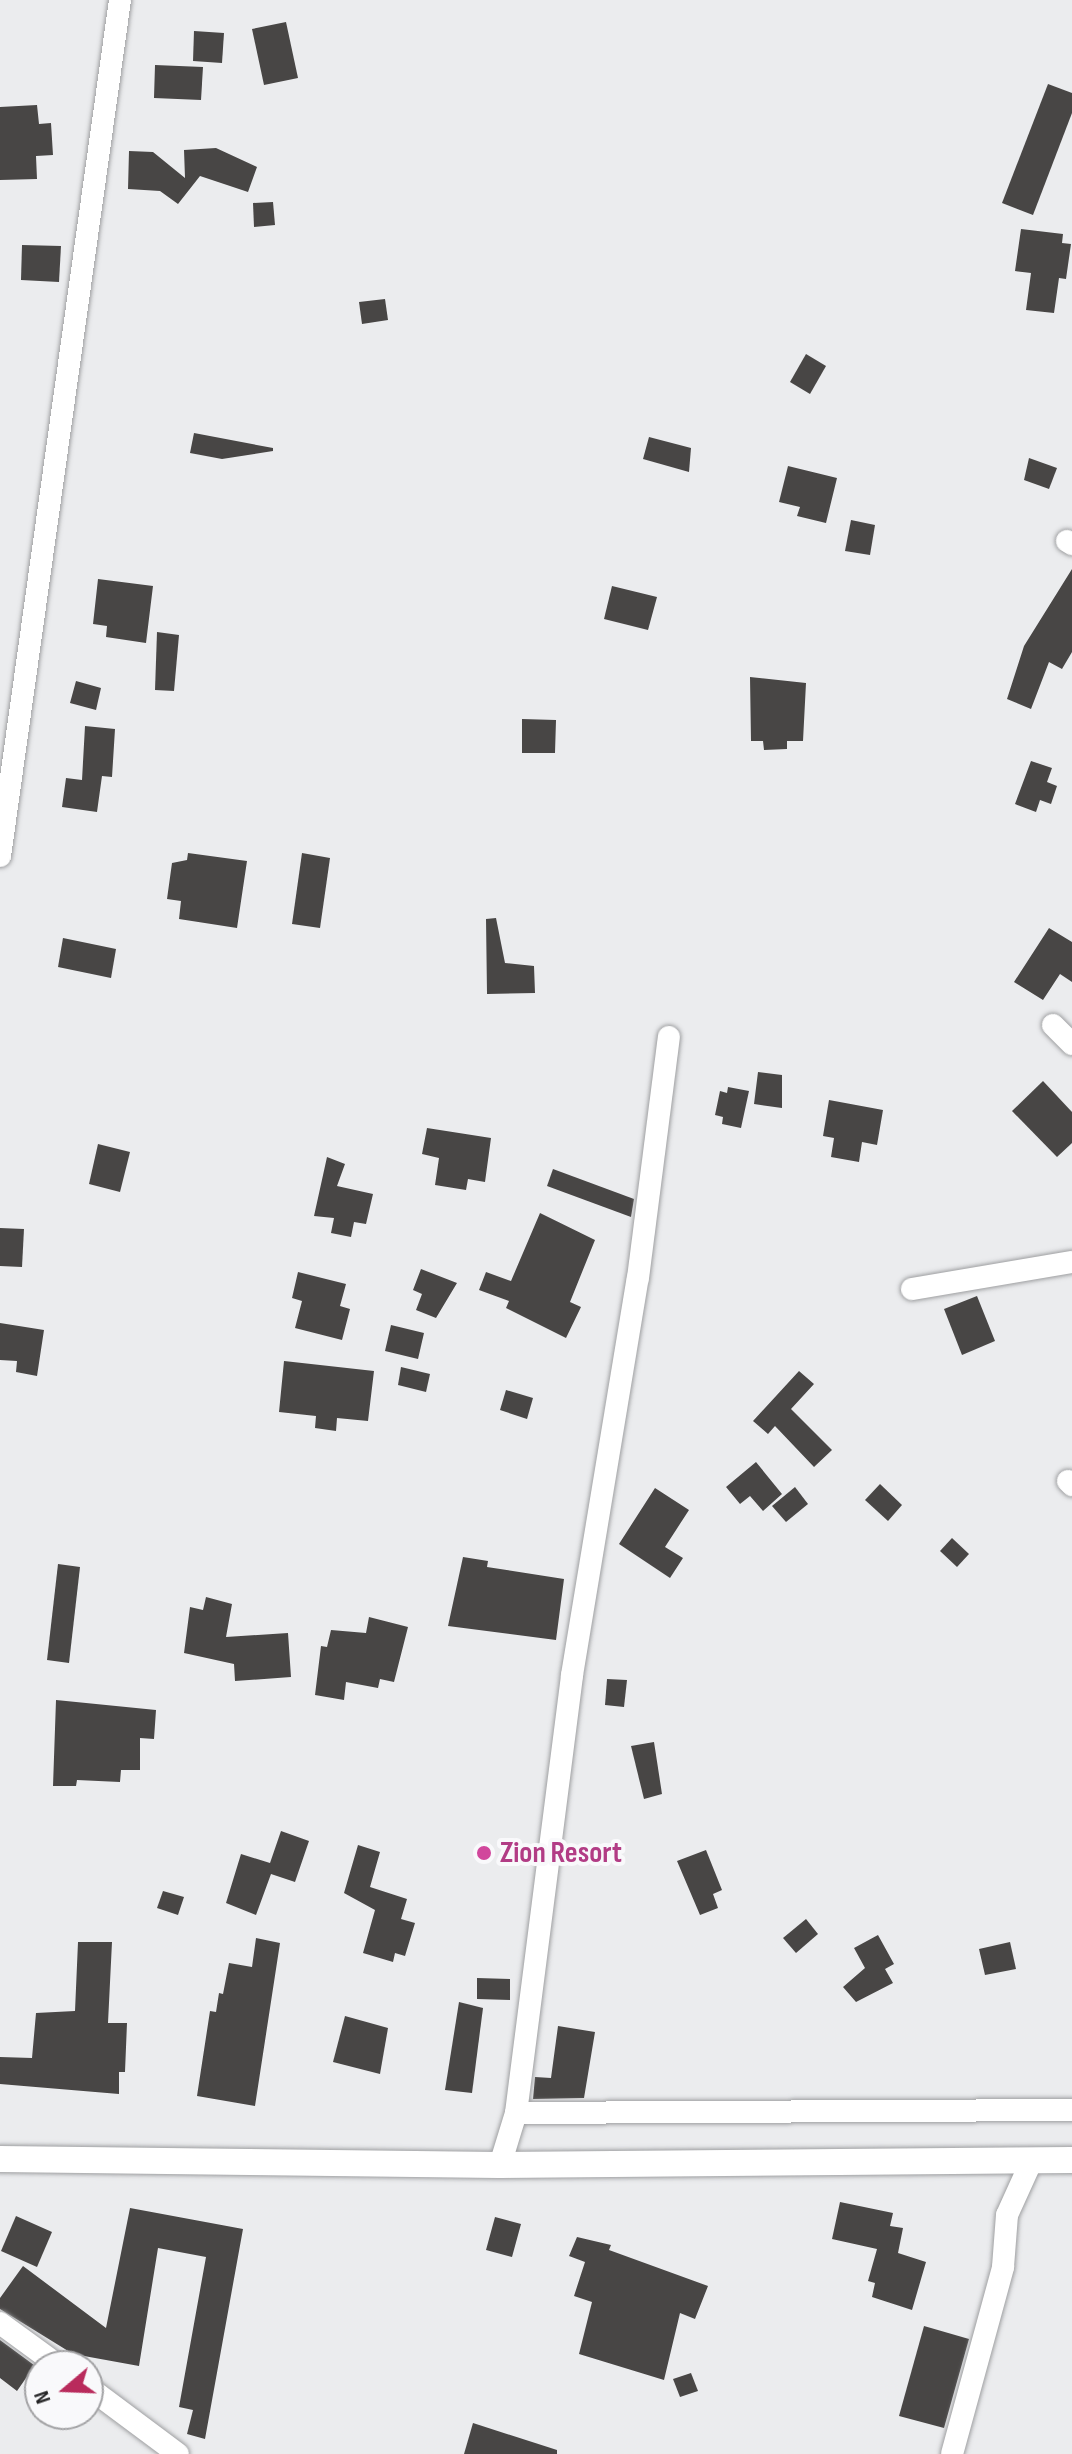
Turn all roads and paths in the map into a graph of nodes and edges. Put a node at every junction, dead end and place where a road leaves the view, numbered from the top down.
1 (120, 0) edge
2 (0, 856) edge
3 (1053, 1025) dead end
4 (669, 1037) dead end
5 (1072, 1044) edge
6 (1072, 1262) edge
7 (912, 1289) dead end
8 (1072, 2110) edge
9 (516, 2113) junction
10 (0, 2159) edge
11 (1032, 2160) junction
12 (1072, 2160) edge
13 (500, 2165) junction
14 (0, 2323) edge
15 (37, 2350) edge
16 (104, 2399) edge
17 (178, 2454) edge
18 (952, 2454) edge

1 - 2 street
3 - 5 street
4 - 9 street
6 - 7 street
8 - 9 street
9 - 13 street
10 - 13 street
11 - 12 street
11 - 13 street
11 - 18 street
14 - 15 street
16 - 17 street

